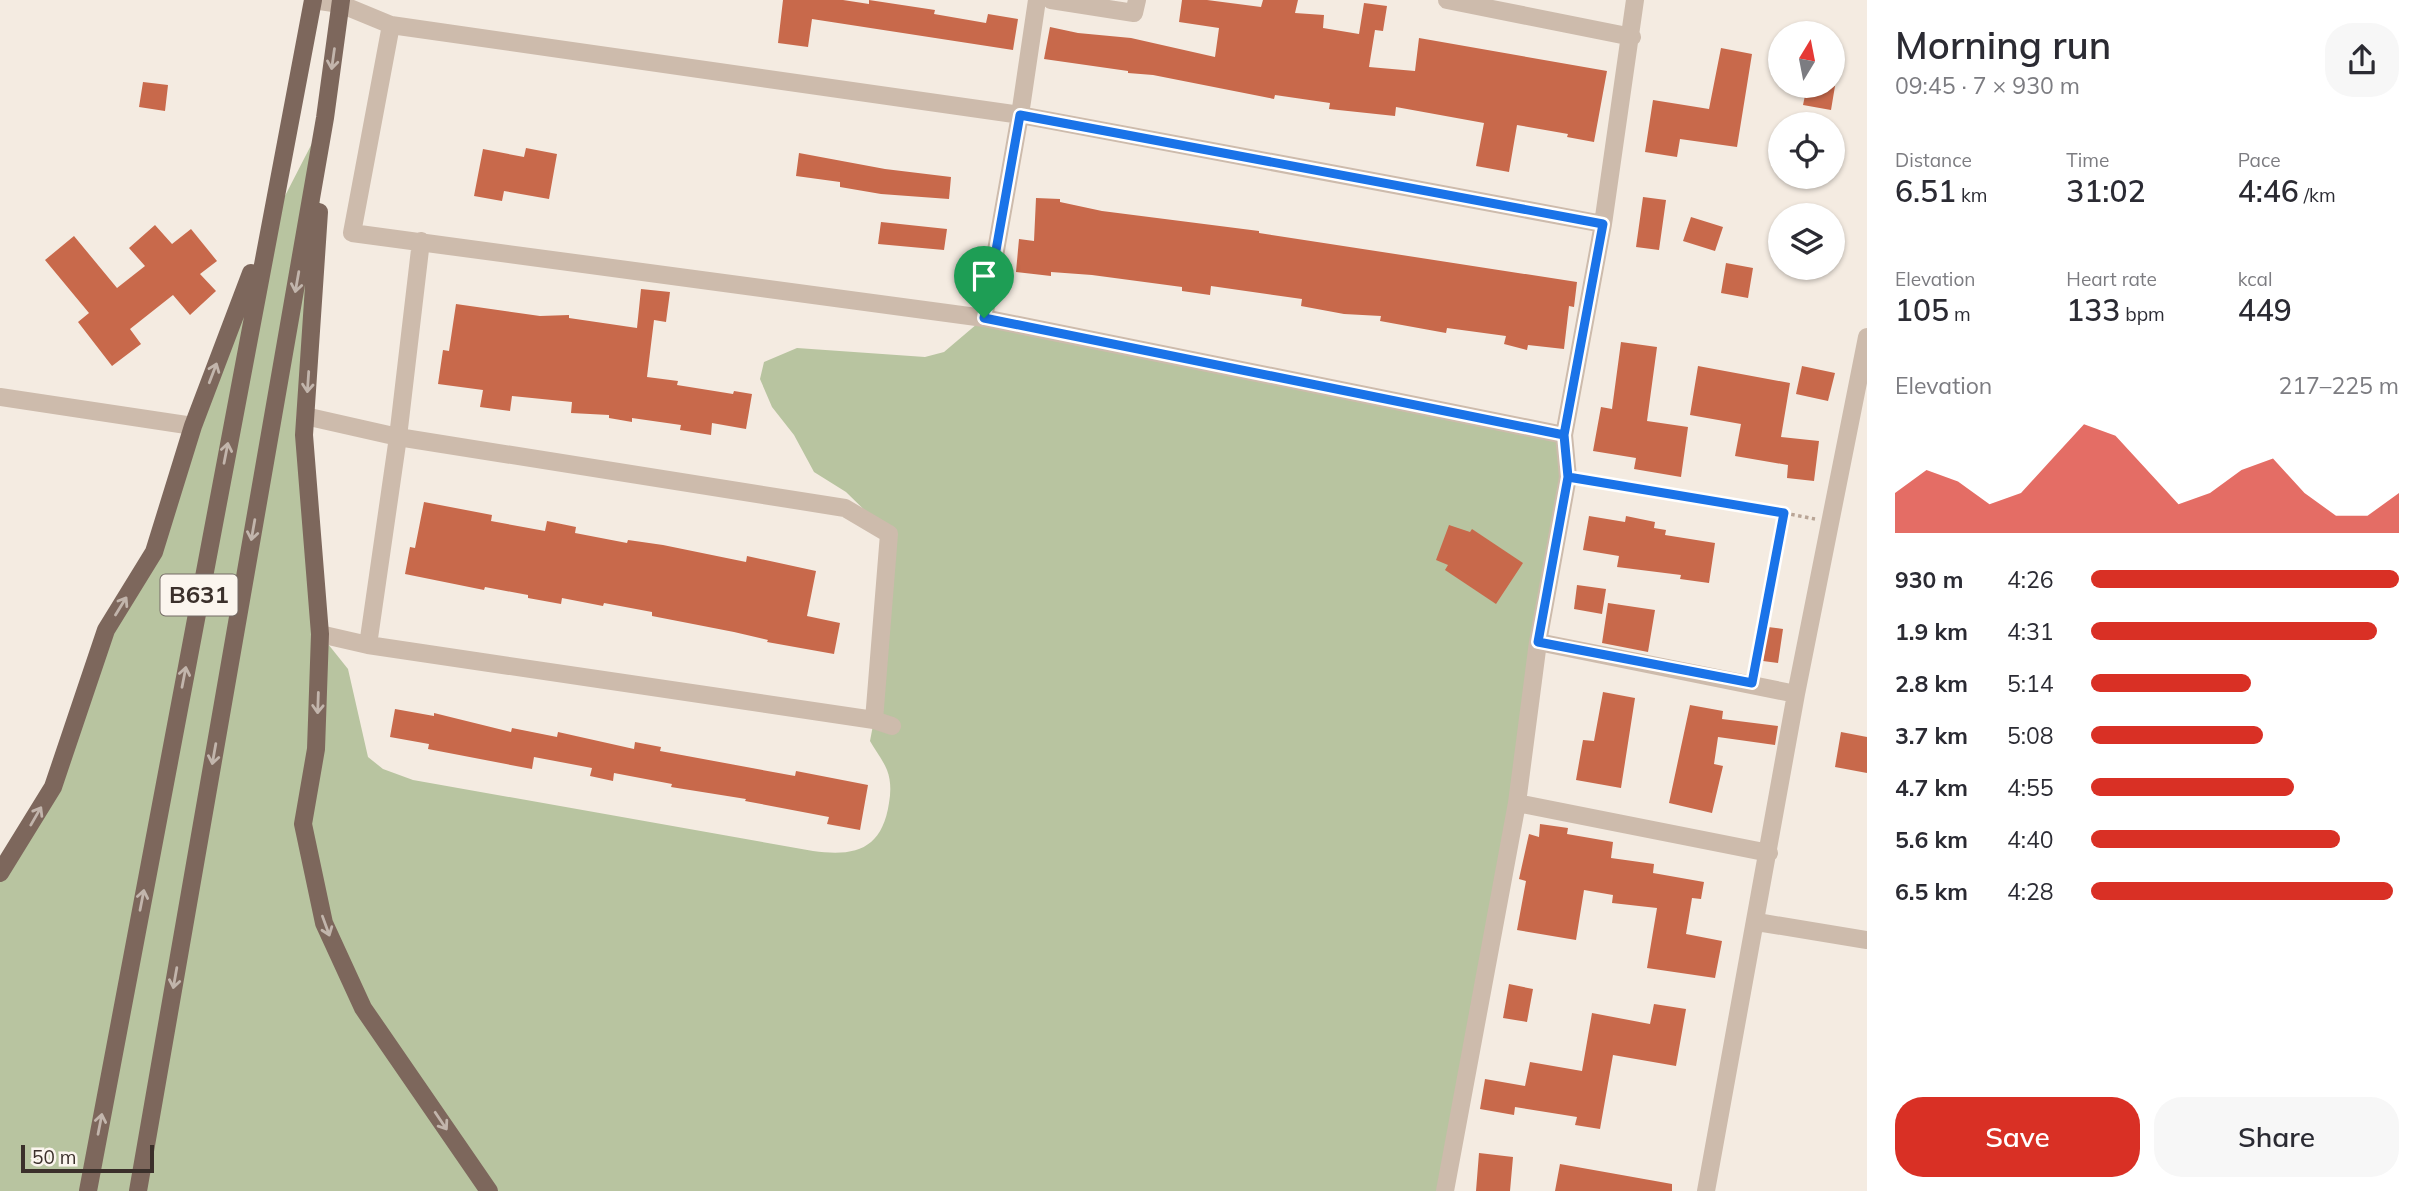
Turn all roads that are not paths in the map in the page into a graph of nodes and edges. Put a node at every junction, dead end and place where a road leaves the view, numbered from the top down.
1 (313, 0) edge
2 (1037, 0) edge
3 (1051, 0) edge
4 (1136, 0) edge
5 (1447, 0) edge
6 (1635, 0) edge
7 (341, 2) edge
8 (391, 25) junction
9 (1632, 37) junction
10 (1020, 115) junction
11 (325, 118) junction
12 (1603, 224) junction
13 (268, 229) junction
14 (421, 241) junction
15 (984, 318) junction
16 (1867, 337) edge
17 (0, 397) edge
18 (305, 416) junction
19 (193, 426) junction
20 (1564, 435) junction
21 (398, 437) junction
22 (320, 634) junction
23 (1538, 642) junction
24 (368, 645) junction
25 (1796, 694) junction
26 (874, 720) junction
27 (891, 726) dead end
28 (1517, 803) junction
29 (1769, 853) junction
30 (0, 873) edge
31 (1756, 922) junction
32 (1867, 940) edge
33 (88, 1191) edge
34 (138, 1191) edge
35 (489, 1191) edge
36 (1445, 1191) edge
37 (1706, 1191) edge

1 - 7 street
1 - 13 main road, B631
2 - 10 street
3 - 4 street
5 - 9 street
6 - 9 street
7 - 8 street
7 -> 11 main road, B631
8 - 10 street
8 - 14 street
9 - 12 street
10 - 12 street
10 - 15 street
11 -> 18 main road
11 -> 34 main road, B631
12 - 20 street
19 -> 13 main road
33 -> 13 main road, B631
14 - 15 street
14 - 21 street
15 - 20 street
16 - 25 street
17 - 19 street
18 - 21 street
18 - 22 main road
30 -> 19 main road
20 - 23 street
21 - 24 street
21 - 26 street
22 - 24 street
22 -> 35 main road
23 - 25 street
23 - 28 street
24 - 26 street
25 - 29 street
26 - 27 street
28 - 29 street
28 - 36 street
29 - 31 street
31 - 32 street
31 - 37 street

